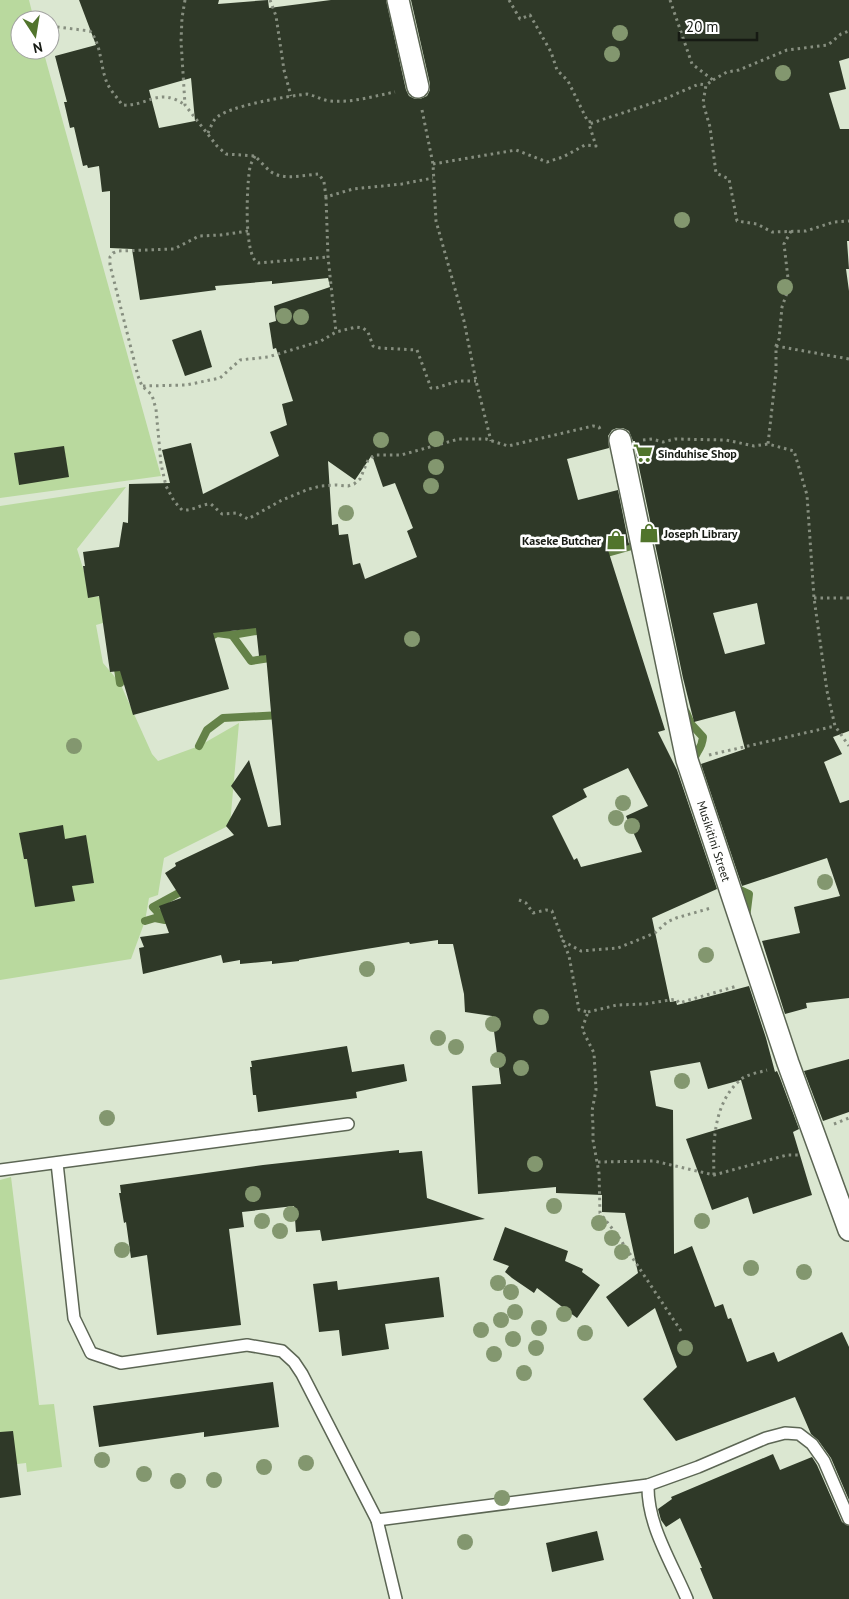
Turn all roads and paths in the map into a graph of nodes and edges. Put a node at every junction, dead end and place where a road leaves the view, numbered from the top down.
1 (185, 0) edge
2 (270, 0) edge
3 (398, 0) edge
4 (509, 0) edge
5 (670, 0) edge
6 (60, 27) edge
7 (849, 31) edge
8 (713, 80) junction
9 (706, 85) junction
10 (418, 88) junction
11 (291, 96) junction
12 (185, 105) junction
13 (597, 121) junction
14 (208, 133) junction
15 (255, 156) junction
16 (432, 164) junction
17 (434, 178) junction
18 (326, 197) junction
19 (849, 221) edge
20 (248, 231) junction
21 (791, 231) junction
22 (328, 257) junction
23 (336, 332) junction
24 (776, 346) junction
25 (849, 359) edge
26 (476, 381) junction
27 (142, 386) junction
28 (620, 440) junction
29 (491, 441) junction
30 (768, 444) junction
31 (814, 598) junction
32 (849, 598) edge
33 (835, 726) junction
34 (849, 746) edge
35 (686, 760) junction
36 (519, 900) dead end
37 (733, 902) junction
38 (563, 941) junction
39 (760, 980) junction
40 (588, 1012) junction
41 (788, 1063) junction
42 (348, 1124) dead end
43 (821, 1151) junction
44 (598, 1162) junction
45 (57, 1163) junction
46 (0, 1170) edge
47 (714, 1175) junction
48 (849, 1230) edge
49 (681, 1331) dead end
50 (648, 1485) junction
51 (849, 1519) edge
52 (377, 1520) junction
53 (396, 1599) edge
54 (687, 1599) edge

1 - 12 path
2 - 11 path
3 - 10 street
4 - 13 path
5 - 8 path
6 - 12 path
7 - 8 path
8 - 9 path
9 - 13 path
9 - 21 path
10 - 11 path
10 - 16 path
11 - 14 path
12 - 14 path
13 - 16 path
14 - 15 path
15 - 18 path
15 - 20 path
16 - 17 path
17 - 18 path
17 - 26 path
18 - 22 path
19 - 21 path
20 - 22 path
20 - 27 path
21 - 24 path
22 - 23 path
23 - 26 path
23 - 27 path
24 - 25 path
24 - 30 path
26 - 29 path
27 - 29 path
28 - 29 path
28 - 30 path
28 - 35 street, Musikitini Street
30 - 31 path
31 - 32 path
31 - 33 path
33 - 34 path
33 - 35 path
35 - 37 street, Musikitini Street
36 - 38 path
37 - 38 path
37 - 39 street, Musikitini Street
38 - 40 path
39 - 40 path
39 - 41 street, Musikitini Street
40 - 44 path
41 - 43 street, Musikitini Street
41 - 47 path
42 - 45 lane
43 - 47 path
43 - 48 street, Musikitini Street
44 - 47 path
44 - 49 path
45 - 46 lane
45 - 52 lane
50 - 51 lane
50 - 52 lane
50 - 54 lane
52 - 53 lane

